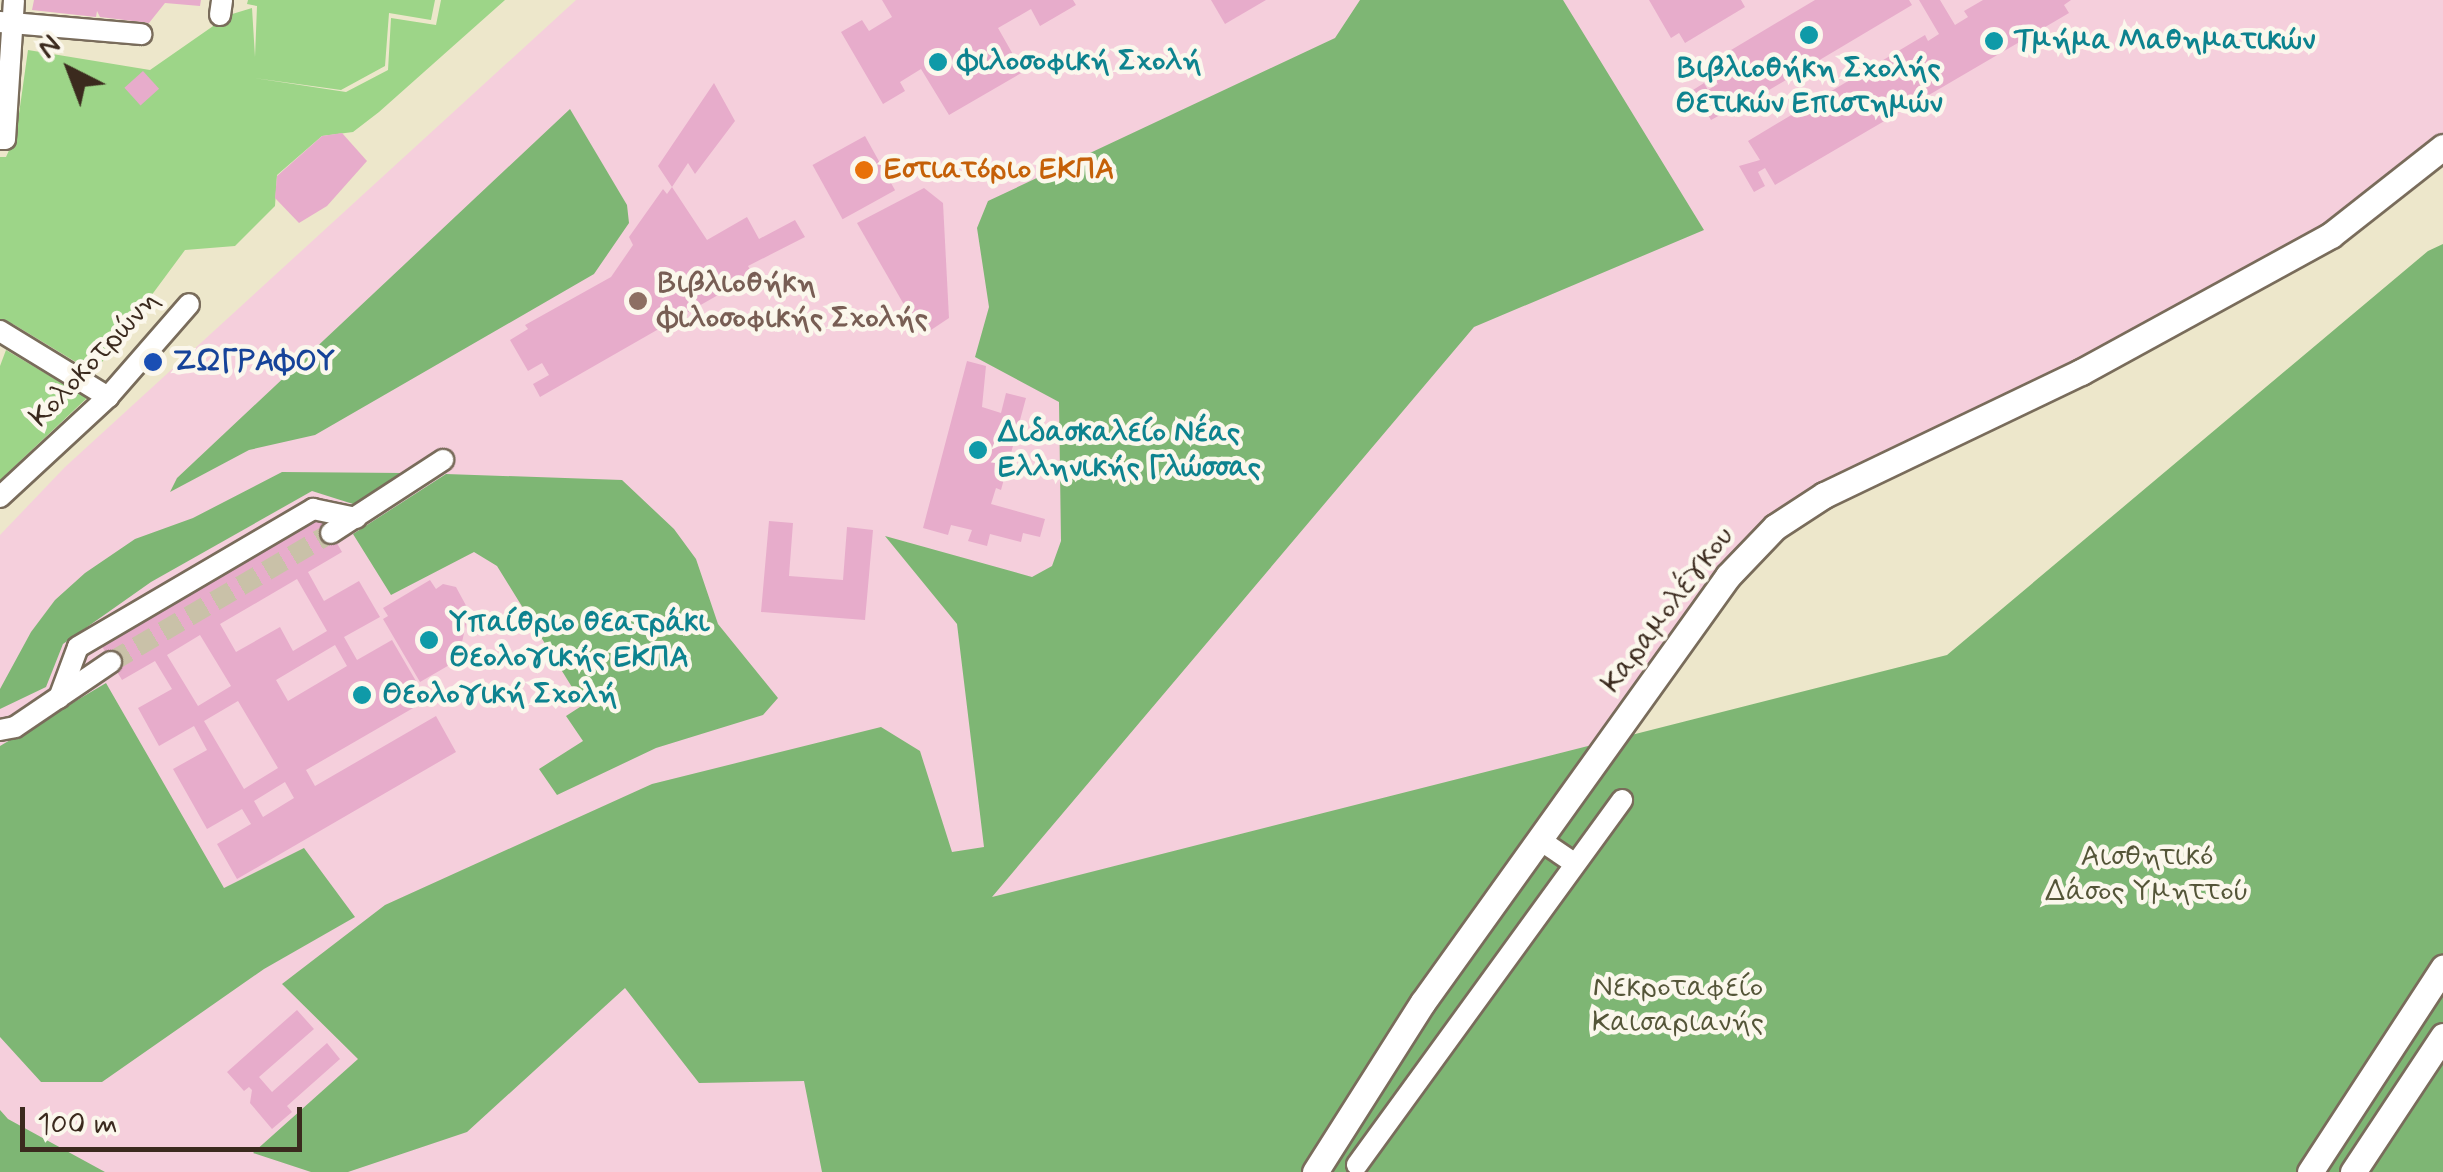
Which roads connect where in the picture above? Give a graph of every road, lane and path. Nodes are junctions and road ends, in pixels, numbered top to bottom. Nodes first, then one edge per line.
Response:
1 (14, 0) edge
2 (5, 23) edge
3 (142, 34) dead end
4 (3, 139) edge
5 (2443, 147) edge
6 (189, 304) dead end
7 (0, 332) edge
8 (108, 397) junction
9 (443, 460) dead end
10 (0, 497) edge
11 (356, 518) junction
12 (331, 533) tunnel mouth
13 (111, 662) tunnel mouth
14 (59, 698) junction
15 (0, 730) edge
16 (1622, 800) dead end
17 (1540, 840) junction
18 (1574, 863) junction
19 (2443, 968) edge
20 (2443, 1036) edge
21 (1333, 1146) junction
22 (1354, 1168) edge
23 (1315, 1172) edge
24 (2310, 1172) edge
25 (2353, 1172) edge

1 - 2 street
2 - 3 street
2 - 4 street
5 - 17 main road, Καραμολέγκου
6 - 8 street, Κολοκοτρώνη
7 - 8 street
8 - 10 street, Κολοκοτρώνη
9 - 11 street
11 - 12 street
11 - 14 street
13 - 14 street
14 - 15 street
16 - 18 street
17 - 18 street
17 - 21 main road, Καραμολέγκου
18 - 22 street
19 - 24 main road
20 - 25 main road
21 - 22 street
21 - 23 main road, Καραμολέγκου

